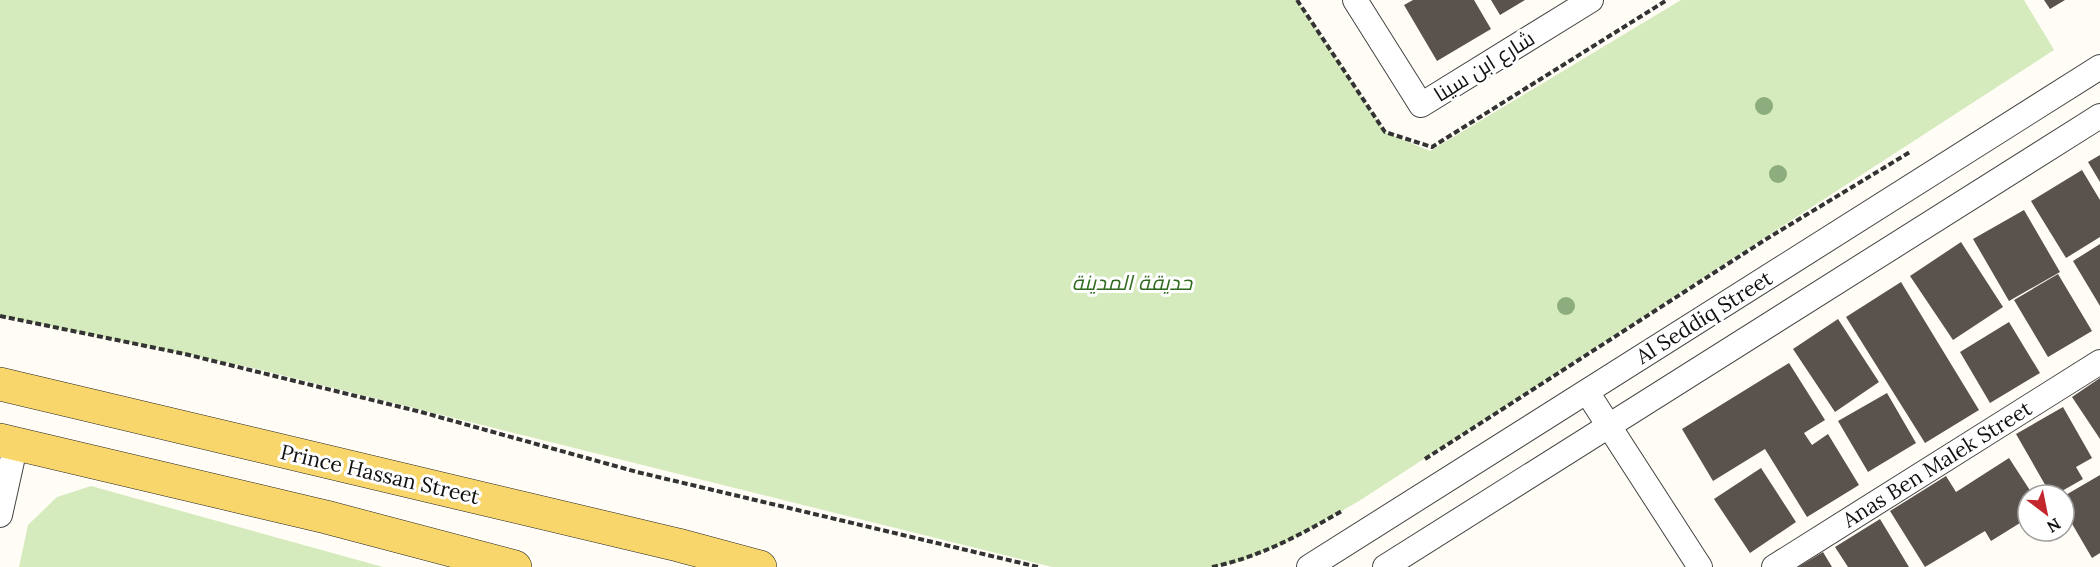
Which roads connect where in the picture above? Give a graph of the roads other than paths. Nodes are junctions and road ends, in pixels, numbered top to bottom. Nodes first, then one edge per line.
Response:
1 (1355, 0) edge
2 (1591, 0) edge
3 (2100, 67) edge
4 (2100, 116) edge
5 (2100, 362) edge
6 (0, 384) edge
7 (1587, 392) junction
8 (1610, 426) junction
9 (8, 441) edge
10 (0, 515) edge
11 (515, 567) edge
12 (760, 567) edge
13 (1309, 567) edge
14 (1385, 567) edge
15 (1700, 567) edge
16 (1774, 567) edge

1 - 2 street, شارع ابن سينا
3 - 7 street, Al Seddiq Street
4 - 8 street, Al Seddiq Street
5 - 16 street, Anas Ben Malek Street
6 - 12 main road, Prince Hassan Street
7 - 8 street
7 - 13 street, Al Seddiq Street
8 - 14 street, Al Seddiq Street
8 - 15 street
9 - 10 street
9 - 11 main road

